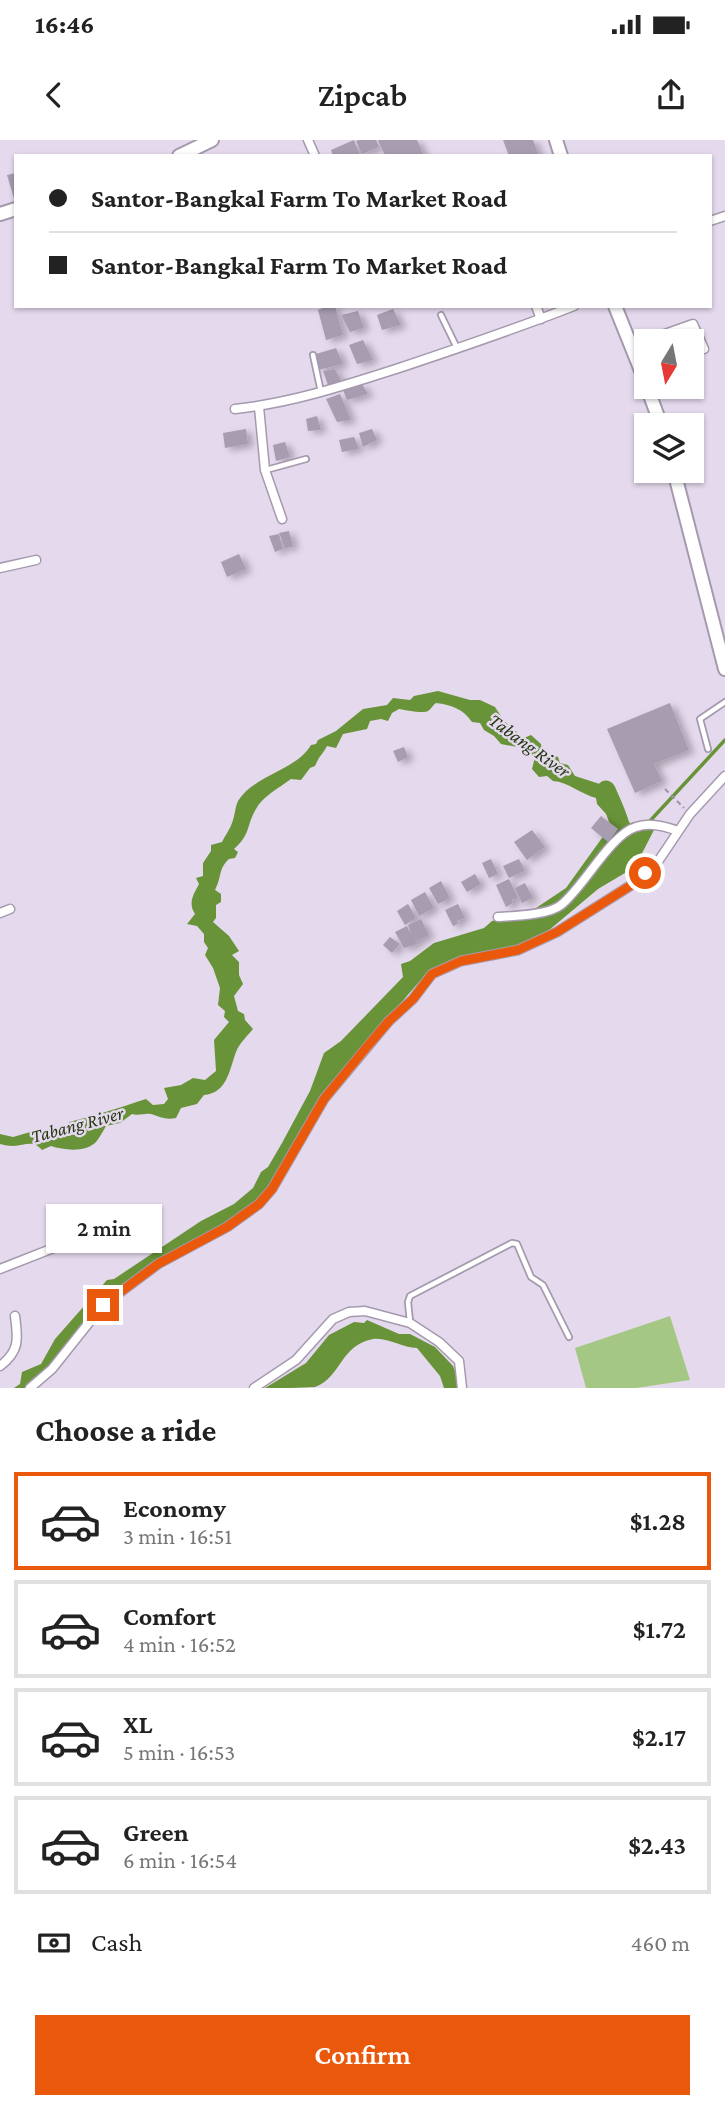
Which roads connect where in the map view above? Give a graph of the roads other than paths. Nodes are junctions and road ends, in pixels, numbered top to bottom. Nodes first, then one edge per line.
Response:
1 (212, 140) edge
2 (183, 154) edge
3 (537, 308) edge
4 (569, 308) edge
5 (616, 308) edge
6 (441, 315) dead end
7 (541, 319) junction
8 (679, 329) edge
9 (695, 329) edge
10 (634, 345) edge
11 (631, 346) junction
12 (457, 348) junction
13 (634, 354) edge
14 (313, 355) dead end
15 (321, 393) junction
16 (259, 407) junction
17 (235, 409) dead end
18 (306, 459) dead end
19 (265, 470) junction
20 (677, 483) edge
21 (282, 519) dead end
22 (36, 560) dead end
23 (0, 568) edge
24 (725, 669) edge
25 (725, 702) edge
26 (708, 749) dead end
27 (725, 776) edge
28 (675, 830) junction
29 (10, 909) dead end
30 (0, 913) edge
31 (498, 917) dead end
32 (84, 1236) dead end
33 (0, 1269) edge
34 (15, 1317) dead end
35 (410, 1323) junction
36 (569, 1337) dead end
37 (0, 1366) edge
38 (30, 1388) edge
39 (254, 1388) edge
40 (462, 1388) edge

1 - 2 street
3 - 7 street
4 - 7 street
5 - 11 street
6 - 12 lane
7 - 12 street
8 - 9 street
10 - 11 street
11 - 13 street
12 - 15 street
14 - 15 lane
15 - 16 street
16 - 17 street
16 - 19 street
18 - 19 lane
19 - 21 street
20 - 24 street
22 - 23 street
25 - 26 lane
27 - 28 street
28 - 31 street
28 - 38 street
29 - 30 street
32 - 33 street
34 - 37 street
35 - 36 lane
35 - 39 street
35 - 40 street

